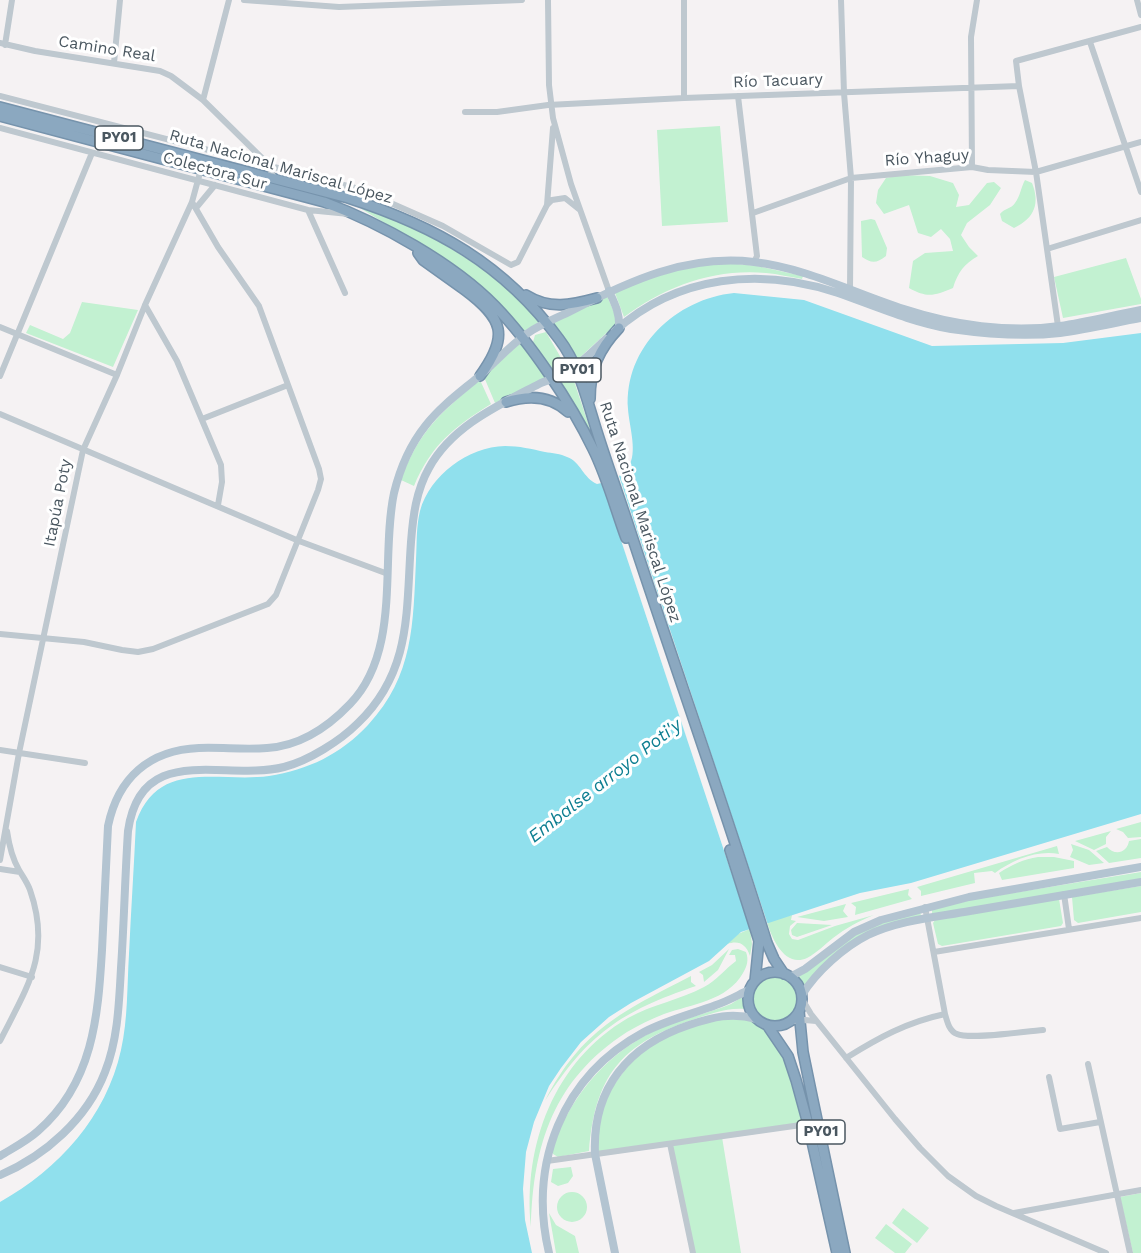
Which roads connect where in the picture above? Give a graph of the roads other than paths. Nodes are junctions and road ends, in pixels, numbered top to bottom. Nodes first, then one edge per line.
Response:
1 (12, 0) edge
2 (120, 0) edge
3 (229, 0) edge
4 (244, 0) edge
5 (522, 0) edge
6 (548, 0) edge
7 (684, 0) edge
8 (841, 0) edge
9 (977, 0) edge
10 (1137, 0) edge
11 (468, 2) edge
12 (340, 4) edge
13 (1141, 15) edge
14 (1141, 27) edge
15 (1090, 42) junction
16 (2, 44) edge
17 (114, 63) junction
18 (971, 86) junction
19 (1019, 86) junction
20 (844, 93) junction
21 (0, 96) edge
22 (738, 96) junction
23 (684, 98) junction
24 (203, 100) junction
25 (550, 105) junction
26 (4, 112) edge
27 (465, 112) dead end
28 (553, 118) junction
29 (1, 130) edge
30 (1141, 142) edge
31 (1126, 146) junction
32 (92, 153) junction
33 (267, 163) junction
34 (972, 167) junction
35 (201, 169) junction
36 (1036, 172) junction
37 (274, 178) junction
38 (850, 178) junction
39 (199, 181) junction
40 (255, 183) junction
41 (215, 185) junction
42 (1141, 192) edge
43 (252, 195) junction
44 (194, 205) junction
45 (547, 206) junction
46 (308, 210) junction
47 (580, 210) junction
48 (753, 213) junction
49 (356, 214) junction
50 (1141, 220) edge
51 (413, 246) junction
52 (1047, 249) junction
53 (754, 262) junction
54 (513, 287) junction
55 (850, 290) junction
56 (609, 291) junction
57 (345, 292) dead end
58 (597, 298) junction
59 (144, 305) junction
60 (1141, 310) edge
61 (1141, 318) edge
62 (547, 324) junction
63 (1058, 326) junction
64 (0, 327) edge
65 (619, 328) junction
66 (18, 334) junction
67 (522, 338) junction
68 (575, 366) junction
69 (117, 375) junction
70 (0, 376) edge
71 (480, 376) junction
72 (551, 379) junction
73 (288, 385) junction
74 (506, 402) junction
75 (590, 409) junction
76 (0, 414) edge
77 (202, 419) junction
78 (581, 426) junction
79 (83, 450) junction
80 (606, 472) junction
81 (218, 505) junction
82 (299, 541) junction
83 (388, 574) junction
84 (0, 634) edge
85 (45, 638) junction
86 (0, 750) edge
87 (19, 753) junction
88 (86, 763) dead end
89 (6, 825) junction
90 (0, 860) edge
91 (1141, 867) edge
92 (0, 869) edge
93 (20, 872) junction
94 (1141, 882) edge
95 (1064, 894) junction
96 (925, 907) junction
97 (927, 918) junction
98 (1141, 918) edge
99 (1069, 929) junction
100 (759, 930) junction
101 (934, 952) junction
102 (0, 968) edge
103 (787, 975) junction
104 (32, 977) junction
105 (755, 981) junction
106 (749, 990) junction
107 (802, 998) junction
108 (945, 1014) junction
109 (797, 1017) junction
110 (756, 1019) junction
111 (817, 1022) junction
112 (767, 1025) junction
113 (1043, 1030) dead end
114 (0, 1041) edge
115 (846, 1058) junction
116 (1088, 1065) dead end
117 (1049, 1077) dead end
118 (1100, 1122) junction
119 (808, 1124) junction
120 (670, 1144) junction
121 (595, 1154) junction
122 (0, 1156) edge
123 (547, 1161) junction
124 (0, 1175) edge
125 (1141, 1190) edge
126 (1116, 1195) junction
127 (1013, 1213) junction
128 (549, 1253) edge
129 (615, 1253) edge
130 (693, 1253) edge
131 (837, 1253) edge
132 (845, 1253) edge
133 (1106, 1253) edge
134 (1130, 1253) edge

1 - 16 street
2 - 17 street
3 - 24 street
4 - 12 street
5 - 11 street
6 - 25 street
7 - 23 street
8 - 20 street
9 - 18 street
10 - 13 street
11 - 12 street
14 - 15 street
15 - 19 street
15 - 31 street
16 - 17 street, Camino Real
17 - 24 street, Camino Real
18 - 19 street, Río Tacuary
18 - 20 street, Río Tacuary
18 - 34 street
19 - 36 street
20 - 22 street, Río Tacuary
20 - 38 street
21 - 33 street
22 - 23 street, Río Tacuary
22 - 48 street
23 - 25 street, Río Tacuary
24 - 33 street, Camino Real
25 - 27 street, Río Tacuary
25 - 28 street
26 - 29 street
26 - 35 highway, Ruta Nacional Mariscal López / PY01
26 - 37 highway, Ruta Nacional Mariscal López / PY01
28 - 45 street
28 - 47 street
29 - 32 street, Colectora Sur
30 - 31 street, Río Yhaguy
31 - 36 street, Río Yhaguy
31 - 42 street
32 - 39 street, Colectora Sur
32 - 66 street
33 - 37 street, Camino Real
33 - 45 street
34 - 36 street, Río Yhaguy
34 - 38 street, Río Yhaguy
35 - 39 street, Itapúa Poty
35 - 40 highway, Ruta Nacional Mariscal López / PY01
36 - 52 street
37 - 54 highway, Ruta Nacional Mariscal López / PY01
38 - 48 street, Río Yhaguy
38 - 55 street
39 - 41 street, Colectora Sur
39 - 44 street, Itapúa Poty
40 - 43 street
40 - 49 highway, Ruta Nacional Mariscal López / PY01
41 - 43 street, Colectora Sur
41 - 44 street
43 - 46 street, Colectora Sur
44 - 59 street, Itapúa Poty
44 - 73 street
45 - 47 street
46 - 49 street, Colectora Sur
46 - 57 street
47 - 56 street
48 - 53 street
49 - 51 highway, Ruta Nacional Mariscal López / PY01
50 - 52 street
51 - 67 highway, Ruta Nacional Mariscal López / PY01
51 - 71 highway
52 - 63 street
53 - 55 main road
53 - 56 main road
54 - 58 highway
54 - 62 highway, Ruta Nacional Mariscal López / PY01
55 - 63 main road
56 - 58 main road
56 - 65 main road
58 - 62 main road
59 - 69 street, Itapúa Poty
59 - 77 street
60 - 63 main road
61 - 65 main road
62 - 67 main road
62 - 68 highway, Ruta Nacional Mariscal López / PY01
64 - 66 street
65 - 68 main road
65 - 75 highway
66 - 69 street
66 - 70 street
67 - 71 main road
67 - 72 highway, Ruta Nacional Mariscal López / PY01
68 - 72 main road
68 - 75 highway, Ruta Nacional Mariscal López / PY01
69 - 79 street, Itapúa Poty
71 - 83 main road
72 - 74 main road
72 - 78 highway, Ruta Nacional Mariscal López / PY01
73 - 77 street
73 - 82 street
74 - 78 highway
74 - 124 main road
75 - 80 highway, Ruta Nacional Mariscal López / PY01
76 - 79 street
77 - 81 street
78 - 80 highway, Ruta Nacional Mariscal López / PY01
79 - 81 street
79 - 85 street, Itapúa Poty
80 - 100 highway, Ruta Nacional Mariscal López / PY01
81 - 82 street
82 - 83 street
82 - 85 street
83 - 122 main road
84 - 85 street
85 - 87 street, Itapúa Poty
86 - 87 street
87 - 88 street
87 - 89 street, Itapúa Poty
89 - 90 street, Itapúa Poty
89 - 93 street
91 - 96 main road
92 - 93 street
93 - 104 street
94 - 95 main road
95 - 97 main road
95 - 99 street
96 - 97 street
96 - 103 main road
97 - 101 street
97 - 107 main road
98 - 99 street
99 - 101 street
100 - 103 highway, Ruta Nacional Mariscal López / PY01
100 - 105 highway, Ruta Nacional Mariscal López / PY01
101 - 108 street
102 - 104 street
103 - 105 highway
103 - 107 highway, Ruta Nacional Mariscal López / PY01
104 - 114 street
105 - 106 highway, Ruta Nacional Mariscal López / PY01
106 - 110 highway
106 - 123 main road
107 - 109 highway, PY01
107 - 111 street
108 - 113 street
108 - 115 street
109 - 111 street
109 - 112 highway
109 - 132 highway, PY01
110 - 112 highway, PY01
110 - 121 main road
111 - 115 street
112 - 119 highway, PY01
115 - 127 street
116 - 118 street
117 - 118 street
118 - 126 street
119 - 120 street
119 - 131 highway, PY01
120 - 121 street
120 - 130 street
121 - 123 street
121 - 129 main road
123 - 128 main road
125 - 126 street
126 - 127 street
126 - 134 street
127 - 133 street

